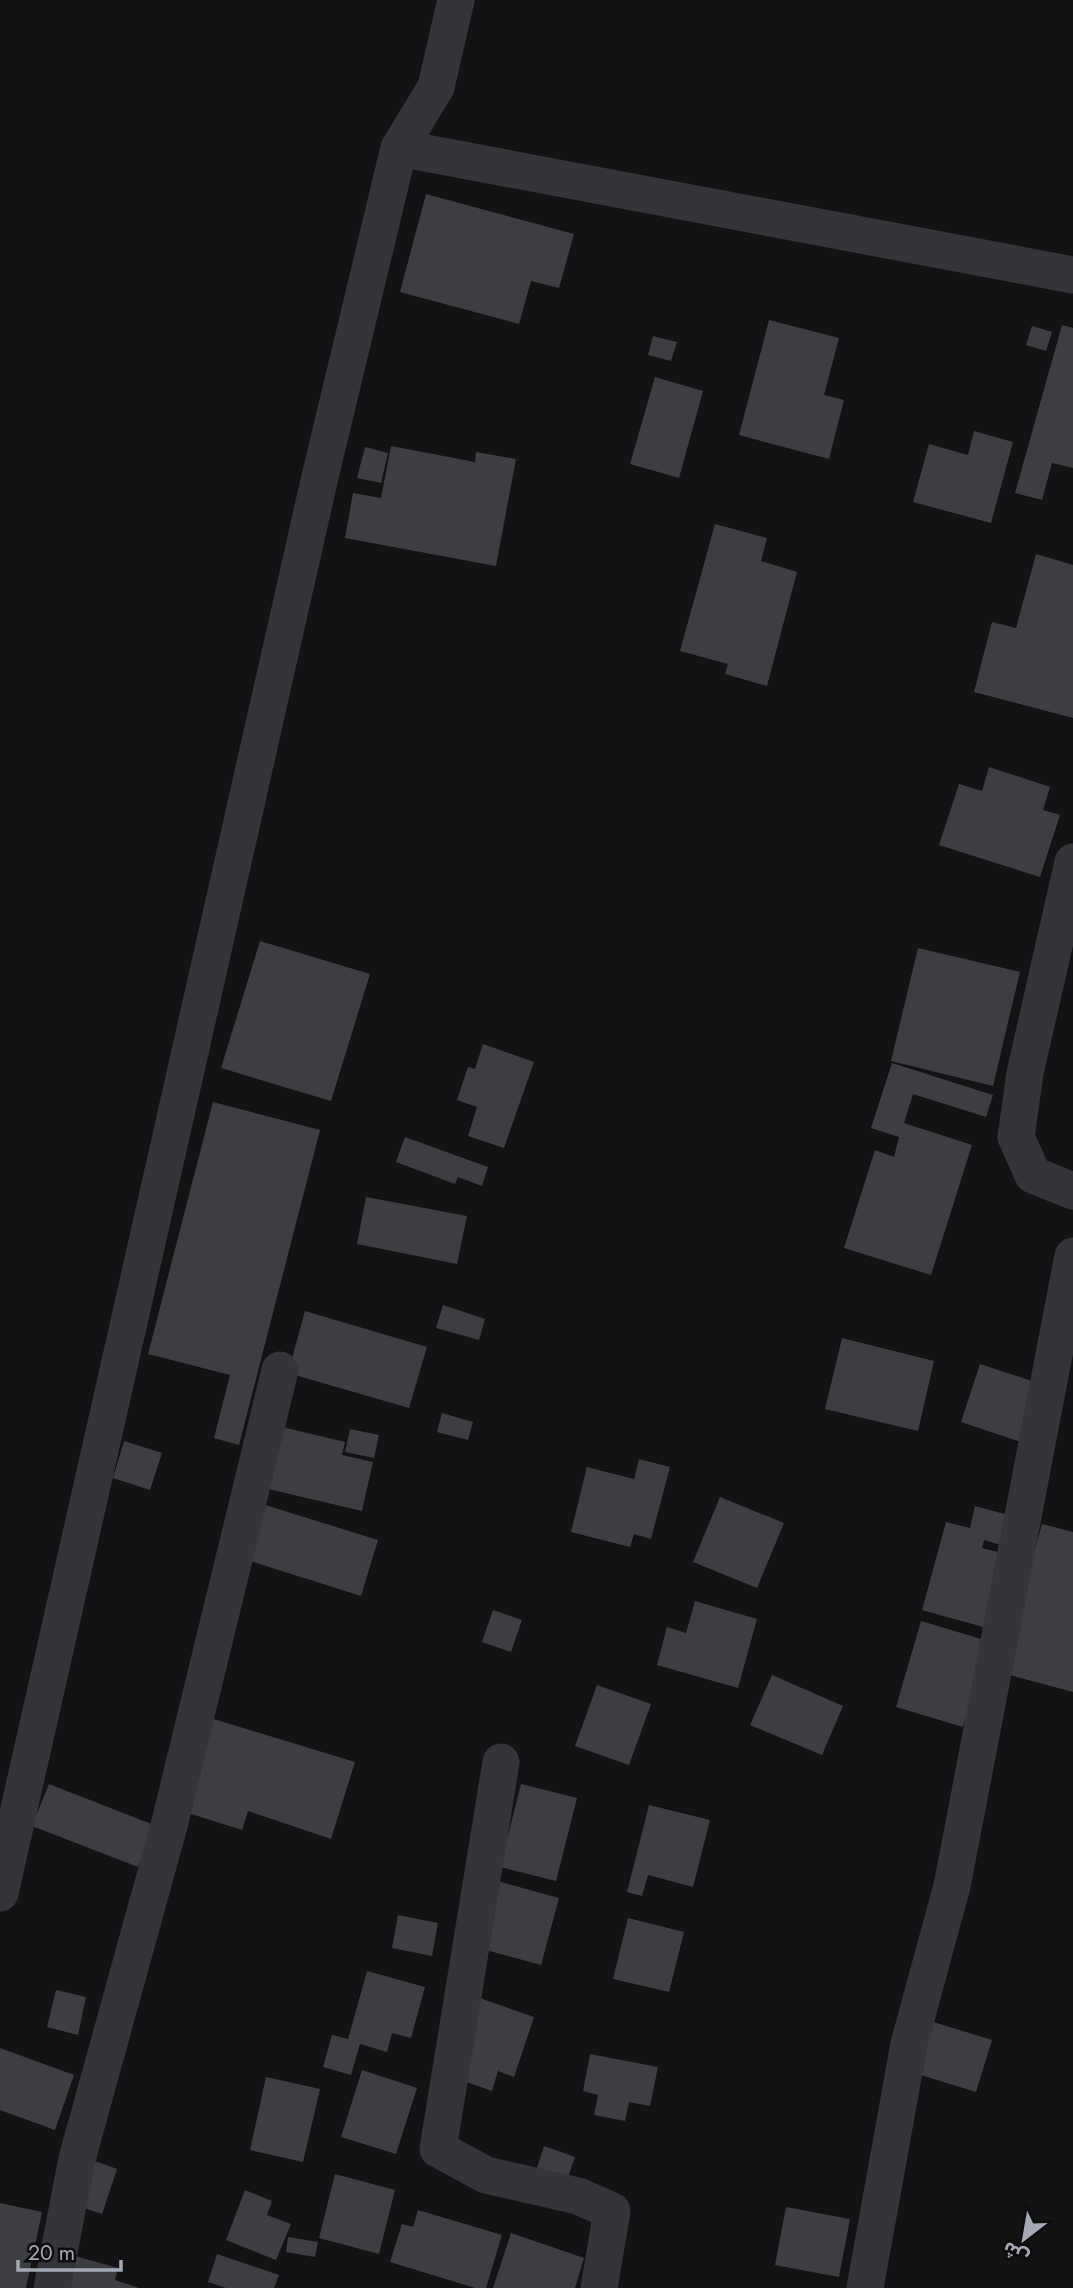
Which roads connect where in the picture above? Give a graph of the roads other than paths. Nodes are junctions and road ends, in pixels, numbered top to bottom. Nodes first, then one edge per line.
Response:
1 (456, 0) edge
2 (399, 148) junction
3 (1073, 275) edge
4 (1073, 862) edge
5 (1073, 1191) edge
6 (1073, 1256) edge
7 (280, 1370) dead end
8 (501, 1762) dead end
9 (0, 1893) edge
10 (52, 2288) edge
11 (598, 2288) edge
12 (865, 2288) edge

1 - 2 street
2 - 3 street
2 - 9 street
4 - 5 street
6 - 12 street
7 - 10 street
8 - 11 street

